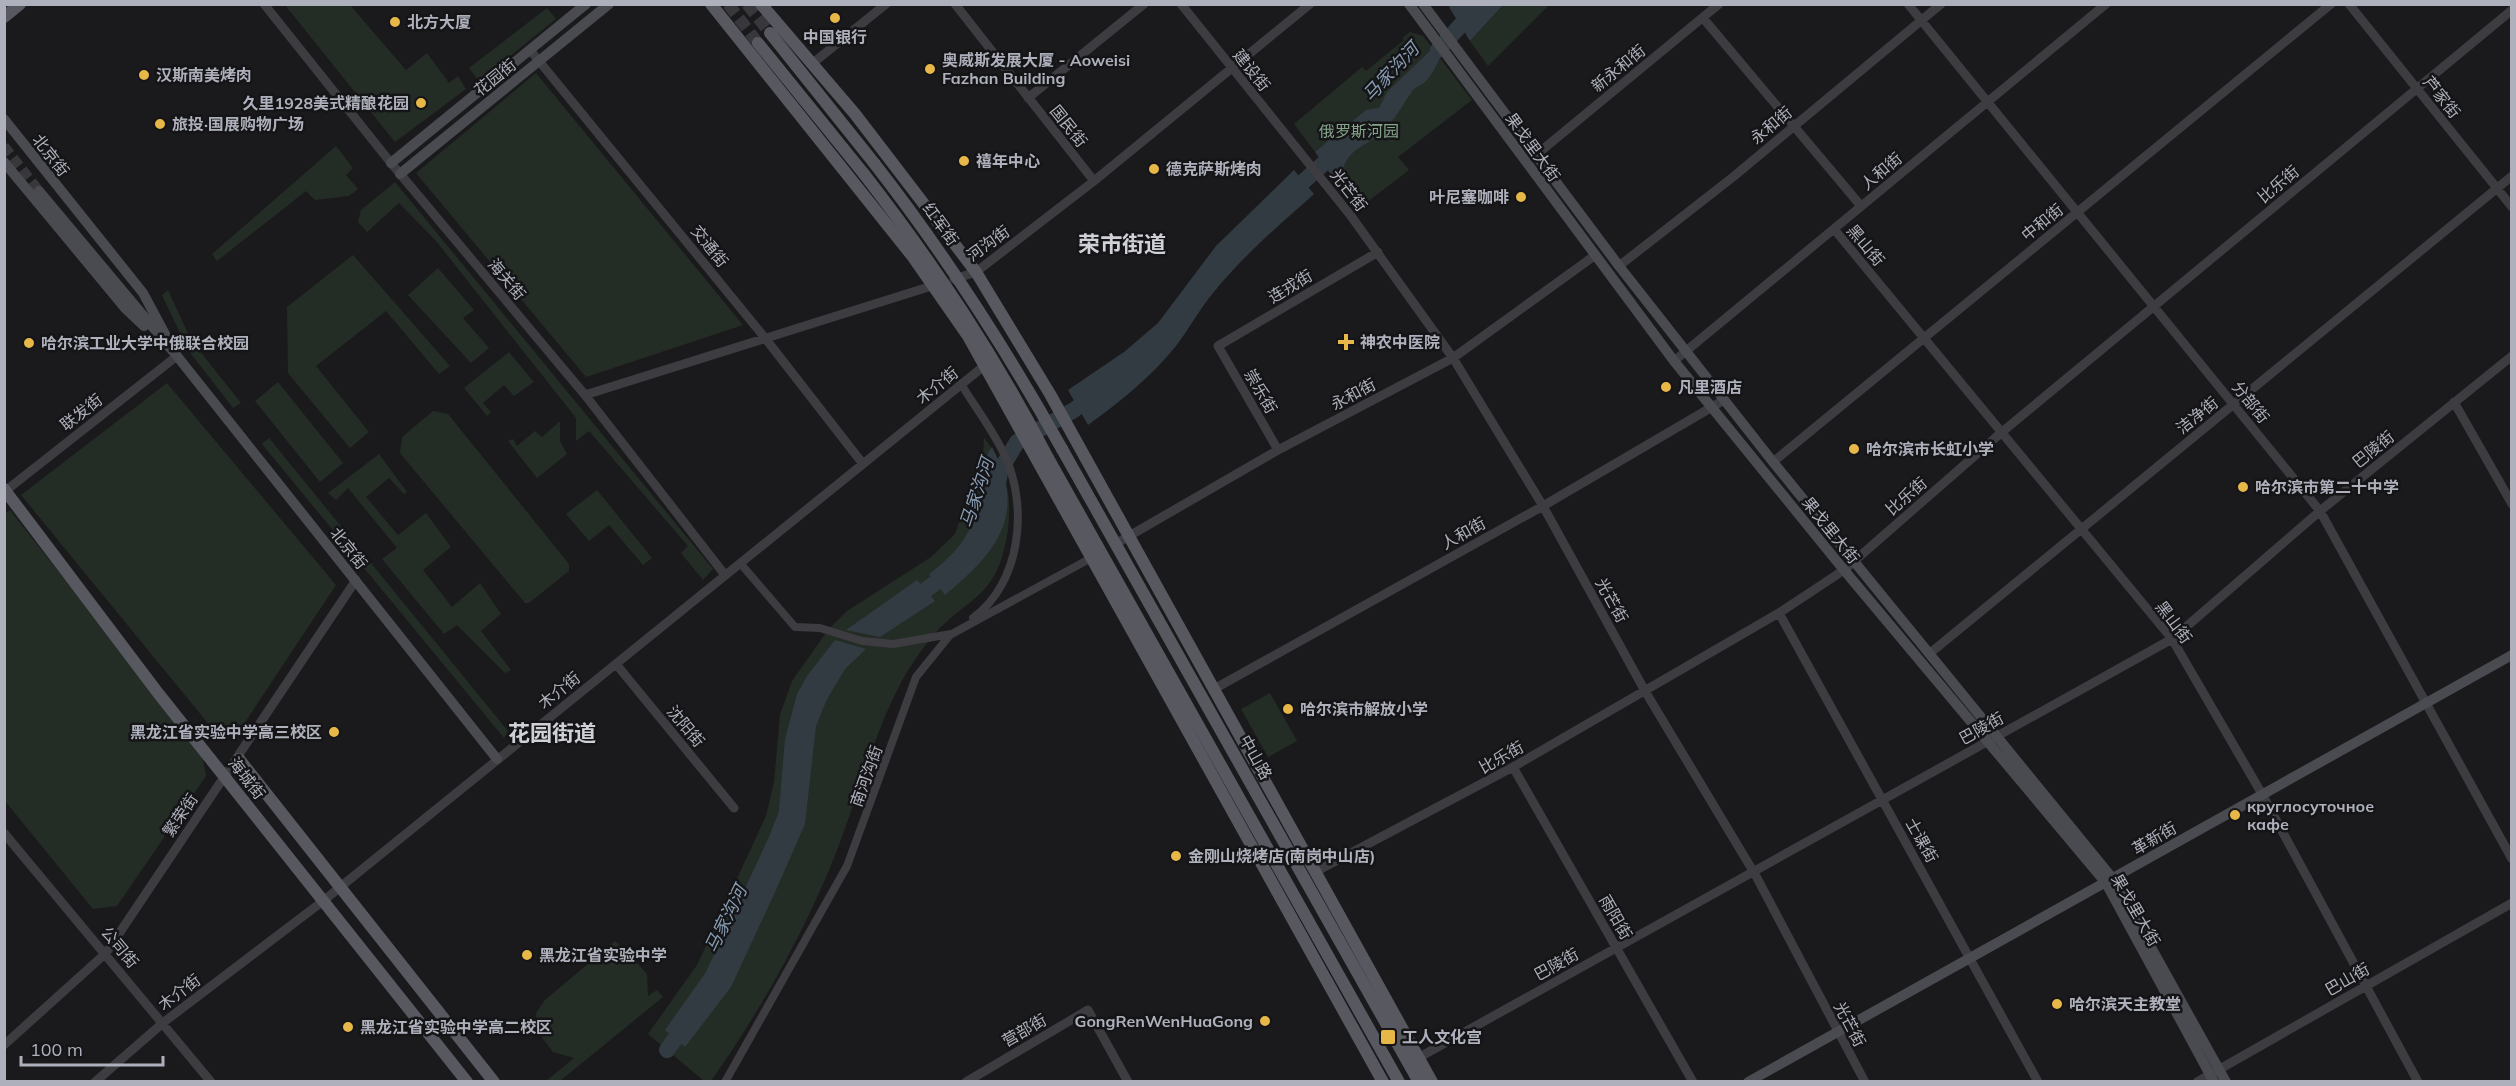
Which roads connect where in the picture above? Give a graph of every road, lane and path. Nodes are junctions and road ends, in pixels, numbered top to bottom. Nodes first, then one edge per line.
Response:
1 (20, 4) edge
2 (264, 4) edge
3 (586, 4) edge
4 (609, 4) edge
5 (711, 4) edge
6 (761, 4) edge
7 (886, 4) edge
8 (955, 4) edge
9 (1144, 4) edge
10 (1180, 4) edge
11 (1310, 4) edge
12 (1409, 4) edge
13 (1423, 4) edge
14 (1719, 4) edge
15 (1908, 4) edge
16 (1941, 4) edge
17 (2106, 4) edge
18 (2331, 4) edge
19 (2349, 4) edge
20 (2511, 10) edge
21 (4, 17) edge
22 (1703, 18) junction
23 (1428, 21) junction
24 (1921, 21) junction
25 (770, 33) tunnel mouth
26 (758, 43) tunnel mouth
27 (530, 50) junction
28 (539, 61) junction
29 (813, 63) junction
30 (1232, 68) junction
31 (2416, 88) junction
32 (1028, 98) junction
33 (1987, 102) junction
34 (855, 114) junction
35 (4, 119) edge
36 (1792, 126) junction
37 (857, 142) junction
38 (1301, 154) joint
39 (1536, 155) junction
40 (4, 162) edge
41 (391, 162) junction
42 (400, 174) junction
43 (2511, 176) edge
44 (1094, 181) junction
45 (2496, 188) junction
46 (39, 191) tunnel mouth
47 (1861, 206) junction
48 (2511, 207) edge
49 (2078, 212) junction
50 (1834, 229) junction
51 (1378, 252) junction
52 (1594, 256) junction
53 (1619, 266) junction
54 (976, 272) junction
55 (933, 285) junction
56 (2154, 308) junction
57 (765, 338) junction
58 (1924, 338) junction
59 (1218, 346) joint
60 (1020, 348) junction
61 (1685, 351) junction
62 (177, 356) junction
63 (2511, 356) edge
64 (1453, 358) junction
65 (1674, 361) junction
66 (984, 366) junction
67 (961, 384) junction
68 (585, 395) junction
69 (1724, 400) junction
70 (2454, 402) junction
71 (1036, 403) junction
72 (2233, 404) junction
73 (1713, 409) junction
74 (1017, 414) junction
75 (2001, 432) junction
76 (1062, 449) joint
77 (1278, 450) junction
78 (1042, 460) joint
79 (1773, 462) junction
80 (863, 464) junction
81 (5, 490) edge
82 (2511, 504) edge
83 (1543, 506) junction
84 (2320, 511) junction
85 (2081, 529) junction
86 (1130, 536) junction
87 (1117, 543) junction
88 (1096, 555) junction
89 (1854, 562) junction
90 (740, 563) junction
91 (1844, 570) junction
92 (725, 576) junction
93 (356, 580) junction
94 (1779, 613) junction
95 (950, 635) junction
96 (2172, 639) junction
97 (1929, 654) junction
98 (2511, 655) edge
99 (616, 664) junction
100 (1214, 688) junction
101 (1645, 691) junction
102 (2425, 702) junction
103 (1992, 739) junction
104 (239, 759) junction
105 (497, 759) junction
106 (1514, 767) junction
107 (225, 777) junction
108 (2262, 794) junction
109 (1882, 800) junction
110 (734, 808) dead end
111 (4, 833) edge
112 (2511, 859) edge
113 (1315, 872) junction
114 (1753, 872) junction
115 (2109, 881) junction
116 (340, 887) junction
117 (323, 901) junction
118 (2511, 903) edge
119 (1616, 948) junction
120 (106, 953) junction
121 (1970, 958) junction
122 (2366, 986) junction
123 (164, 1022) junction
124 (1838, 1032) junction
125 (4, 1045) edge
126 (1419, 1058) junction
127 (2214, 1075) edge
128 (95, 1082) edge
129 (211, 1082) edge
130 (467, 1082) edge
131 (494, 1082) edge
132 (725, 1082) edge
133 (966, 1082) edge
134 (1128, 1082) edge
135 (1383, 1082) edge
136 (1399, 1082) edge
137 (1419, 1082) edge
138 (1432, 1082) edge
139 (1692, 1082) edge
140 (1748, 1082) edge
141 (1865, 1082) edge
142 (2038, 1082) edge
143 (2197, 1082) edge
144 (2226, 1082) edge
145 (2418, 1082) edge

1 - 21 main road
2 - 41 street, 海关街
3 - 27 main road, 花园街
4 - 28 main road, 花园街
5 - 55 main road
6 - 29 main road, 红军街
7 - 29 street
8 - 32 street, 国民街
9 - 32 street
10 - 30 street, 建设街
11 - 30 street, 河沟街
12 - 23 main road, 果戈里大街
13 - 23 main road, 果戈里大街
14 - 22 street, 新永和街
15 - 24 street, 分部街
16 - 24 street, 永和街
17 - 33 street, 人和街
18 - 49 street, 中和街
19 - 31 street, 芦家街
20 - 31 street, 比乐街
22 - 36 street
22 - 39 street, 新永和街
23 - 39 main road, 果戈里大街
23 - 52 main road, 果戈里大街
24 - 33 street, 分部街
24 - 36 street, 永和街
25 - 37 main road, 红军街
26 - 74 main road, 红军街, bridge
27 - 28 street, 交通街
27 - 41 main road, 花园街
28 - 42 main road, 花园街
28 - 57 street, 交通街
29 - 34 main road, 红军街
30 - 38 street, 建设街
30 - 44 street, 河沟街
31 - 45 street, 芦家街
31 - 56 street, 比乐街
32 - 44 street, 国民街
33 - 47 street, 人和街
33 - 49 street, 分部街
34 - 37 main road
34 - 54 main road, 红军街
35 - 62 main road, 北京街
36 - 47 street
36 - 53 street, 永和街
37 - 71 main road, 红军街, bridge
38 - 51 street, 光芒街
39 - 53 main road, 果戈里大街
40 - 62 main road, 北京街
41 - 42 street, 海关街
42 - 68 street, 海关街
43 - 45 street, 洁净街
44 - 54 street, 河沟街
45 - 48 street, 芦家街
45 - 72 street, 洁净街
46 - 62 main road, 北京街
47 - 50 street, 人和街
49 - 56 street, 分部街
49 - 58 street, 中和街
50 - 58 street, 黑山街
50 - 61 street, 人和街
51 - 59 street, 连戎街
51 - 64 street, 光芒街
52 - 64 street, 永和街
52 - 65 main road, 果戈里大街
53 - 61 main road, 果戈里大街
54 - 55 street, 河沟街
54 - 60 main road, 红军街
55 - 57 street, 河沟街
55 - 66 main road
56 - 72 street, 分部街
56 - 75 street, 比乐街
57 - 68 street, 河沟街
57 - 80 street, 交通街
58 - 75 street, 黑山街
58 - 79 street, 中和街
59 - 77 street, 崇乐街
60 - 71 main road
60 - 86 main road, 红军街
61 - 65 street, 人和街
61 - 69 main road, 果戈里大街
62 - 81 street, 联发街
62 - 93 main road, 北京街
63 - 70 street, 巴陵街
64 - 77 street, 永和街
64 - 83 street, 光芒街
65 - 73 main road, 果戈里大街
66 - 67 street, 木介街
66 - 74 main road
67 - 80 street, 木介街
67 - 95 street
68 - 92 street, 海关街
69 - 73 street, 人和街
69 - 79 main road, 果戈里大街
70 - 82 street
70 - 84 street, 巴陵街
71 - 76 main road, 红军街, bridge
72 - 84 street, 分部街
72 - 85 street, 洁净街
73 - 83 street, 人和街
73 - 91 main road, 果戈里大街
74 - 78 main road, 红军街, bridge
75 - 85 street, 黑山街
75 - 89 street, 比乐街
76 - 87 main road, 中山路
77 - 86 street, 永和街
78 - 88 main road, 中山路
79 - 89 main road, 果戈里大街
80 - 90 street, 木介街
81 - 107 main road, 海城街
83 - 100 street, 人和街
83 - 101 street, 光芒街
84 - 96 street, 巴陵街
84 - 102 street, 分部街
85 - 96 street, 黑山街
85 - 97 street, 洁净街
86 - 87 street, 永和街
86 - 100 main road, 红军街
87 - 137 main road, 中山路
88 - 95 street, 南河沟街
88 - 135 main road
88 - 136 main road, 中山路
89 - 91 street, 比乐街
89 - 97 main road, 果戈里大街
90 - 92 street, 木介街
90 - 95 street
91 - 94 street, 比乐街
91 - 103 main road, 果戈里大街
92 - 99 street, 木介街
93 - 104 street, 繁荣街
93 - 105 main road, 北京街
94 - 101 street, 比乐街
94 - 109 street, 士课街
95 - 132 street, 南河沟街
96 - 103 street, 巴陵街
96 - 108 street, 黑山街
97 - 103 main road, 果戈里大街
98 - 102 main road, 革新街
99 - 105 street, 木介街
99 - 110 street, 沈阳街
100 - 113 main road, 红军街
101 - 106 street, 比乐街
101 - 114 street, 光芒街
102 - 108 main road, 革新街
102 - 112 street, 分部街
103 - 109 street, 巴陵街
103 - 115 main road, 果戈里大街
104 - 107 street, 繁荣街
104 - 116 main road, 海城街
105 - 116 street, 木介街
106 - 113 street, 比乐街
106 - 119 street, 雨阳街
107 - 117 main road, 海城街
107 - 120 street, 繁荣街
108 - 115 main road, 革新街
108 - 122 street, 黑山街
109 - 114 street, 巴陵街
109 - 121 street, 士课街
111 - 120 street, 公司街
113 - 126 main road, 红军街
114 - 119 street, 巴陵街
114 - 124 street, 光芒街
115 - 121 main road, 革新街
115 - 127 main road, 果戈里大街
116 - 117 street, 木介街
116 - 131 main road, 海城街
117 - 123 street, 木介街
117 - 130 main road, 海城街
118 - 122 street, 巴山街
119 - 126 street, 巴陵街
119 - 139 street, 雨阳街
120 - 123 street, 公司街
120 - 125 street, 繁荣街
121 - 124 main road, 革新街
121 - 142 street, 士课街
122 - 127 street, 巴山街
122 - 145 street, 黑山街
123 - 128 street, 木介街
123 - 129 street, 公司街
124 - 140 main road, 革新街
124 - 141 street, 光芒街
126 - 138 main road, 红军街
127 - 143 street, 巴山街
127 - 144 main road, 果戈里大街
133 - 134 street, 营部街

